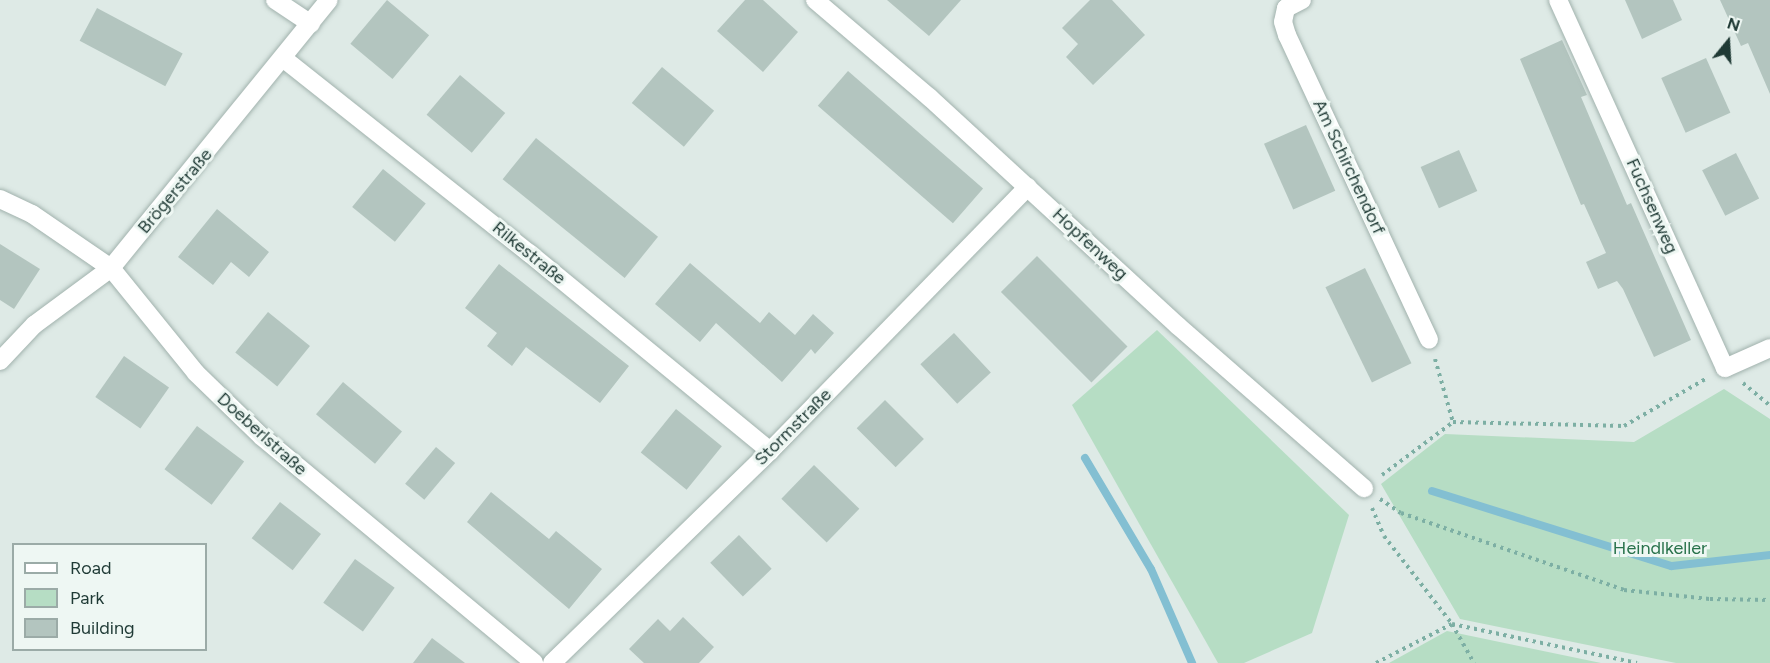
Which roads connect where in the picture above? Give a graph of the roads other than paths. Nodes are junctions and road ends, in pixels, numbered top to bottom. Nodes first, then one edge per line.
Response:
1 (275, 0) edge
2 (329, 0) edge
3 (815, 0) edge
4 (1302, 0) edge
5 (1558, 0) edge
6 (311, 24) junction
7 (284, 59) junction
8 (1028, 187) junction
9 (0, 199) edge
10 (111, 268) junction
11 (1429, 340) road end
12 (1770, 348) edge
13 (0, 361) edge
14 (770, 451) junction
15 (1364, 488) road end
16 (534, 663) edge
17 (552, 663) edge

1 - 6 street
2 - 6 street, Brögerstraße
3 - 8 street, Hopfenweg
4 - 11 street, Am Schirchendorf
5 - 12 street, Fuchsenweg
6 - 7 street, Brögerstraße
7 - 10 street, Brögerstraße
7 - 14 street, Rilkestraße
8 - 14 street, Stormstraße
8 - 15 street, Hopfenweg
9 - 10 street, Doeberlstraße
10 - 13 street, Brögerstraße
10 - 16 street, Doeberlstraße
14 - 17 street, Stormstraße

